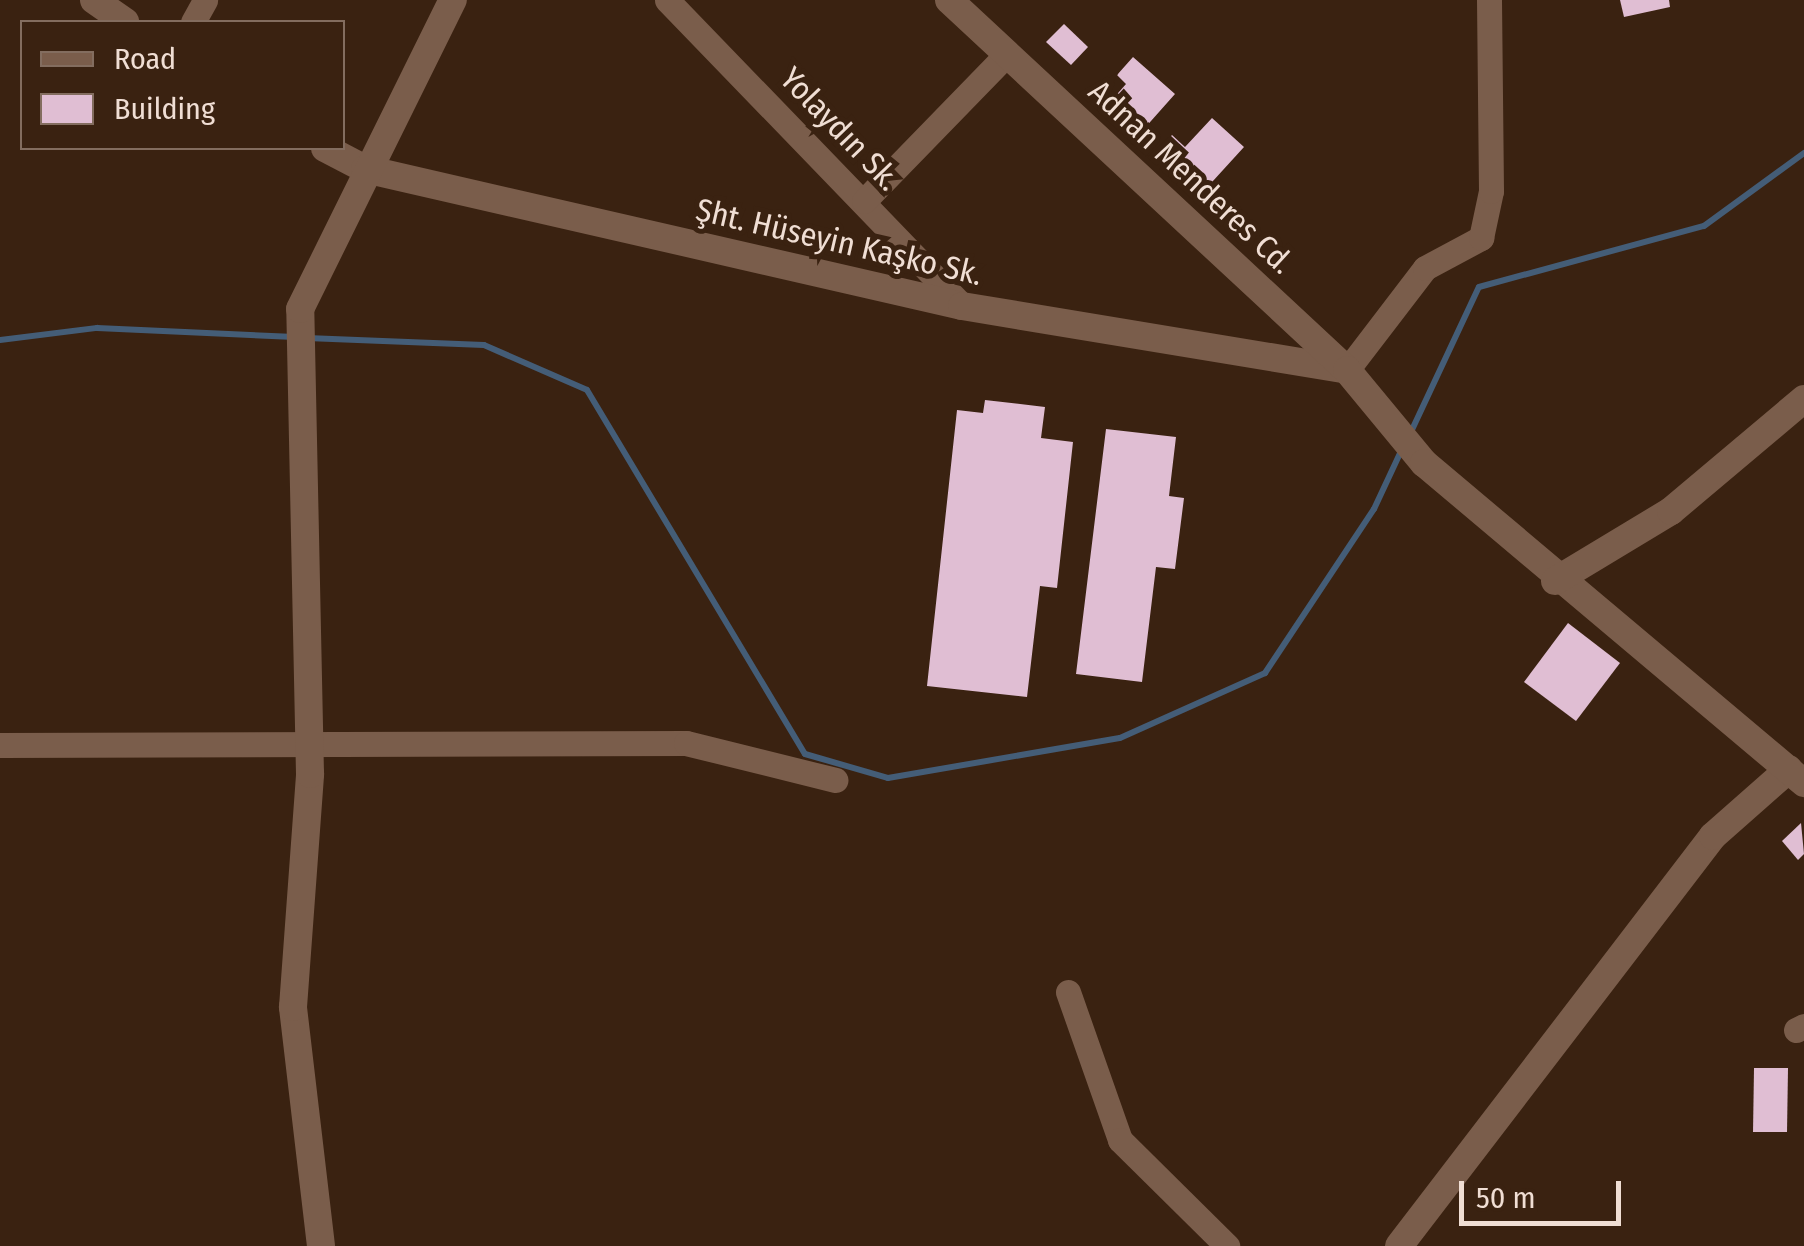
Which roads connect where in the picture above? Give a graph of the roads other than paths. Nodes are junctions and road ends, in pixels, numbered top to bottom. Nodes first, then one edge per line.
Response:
1 (94, 0) edge
2 (453, 0) edge
3 (667, 0) edge
4 (950, 0) edge
5 (1489, 0) edge
6 (122, 20) edge
7 (1008, 54) junction
8 (329, 150) edge
9 (366, 169) junction
10 (864, 201) junction
11 (962, 306) junction
12 (1347, 370) junction
13 (1804, 398) edge
14 (1555, 581) junction
15 (0, 745) edge
16 (309, 750) junction
17 (1796, 776) edge
18 (835, 780) dead end
19 (1068, 992) dead end
20 (321, 1246) edge
21 (1227, 1246) edge
22 (1400, 1246) edge

1 - 6 street
2 - 9 street
3 - 10 street, Yolaydın Sk.
4 - 7 street, Adnan Menderes Cd.
5 - 12 street
7 - 10 street
7 - 12 street, Adnan Menderes Cd.
8 - 9 street, Şht. Hüseyin Kaşko Sk.
9 - 11 street, Şht. Hüseyin Kaşko Sk.
9 - 16 street
10 - 11 street, Yolaydın Sk.
11 - 12 street, Şht. Hüseyin Kaşko Sk.
12 - 14 street, Adnan Menderes Cd.
13 - 14 street
14 - 17 street, Adnan Menderes Cd.
15 - 16 street
16 - 18 street
16 - 20 street
17 - 22 street
19 - 21 street

